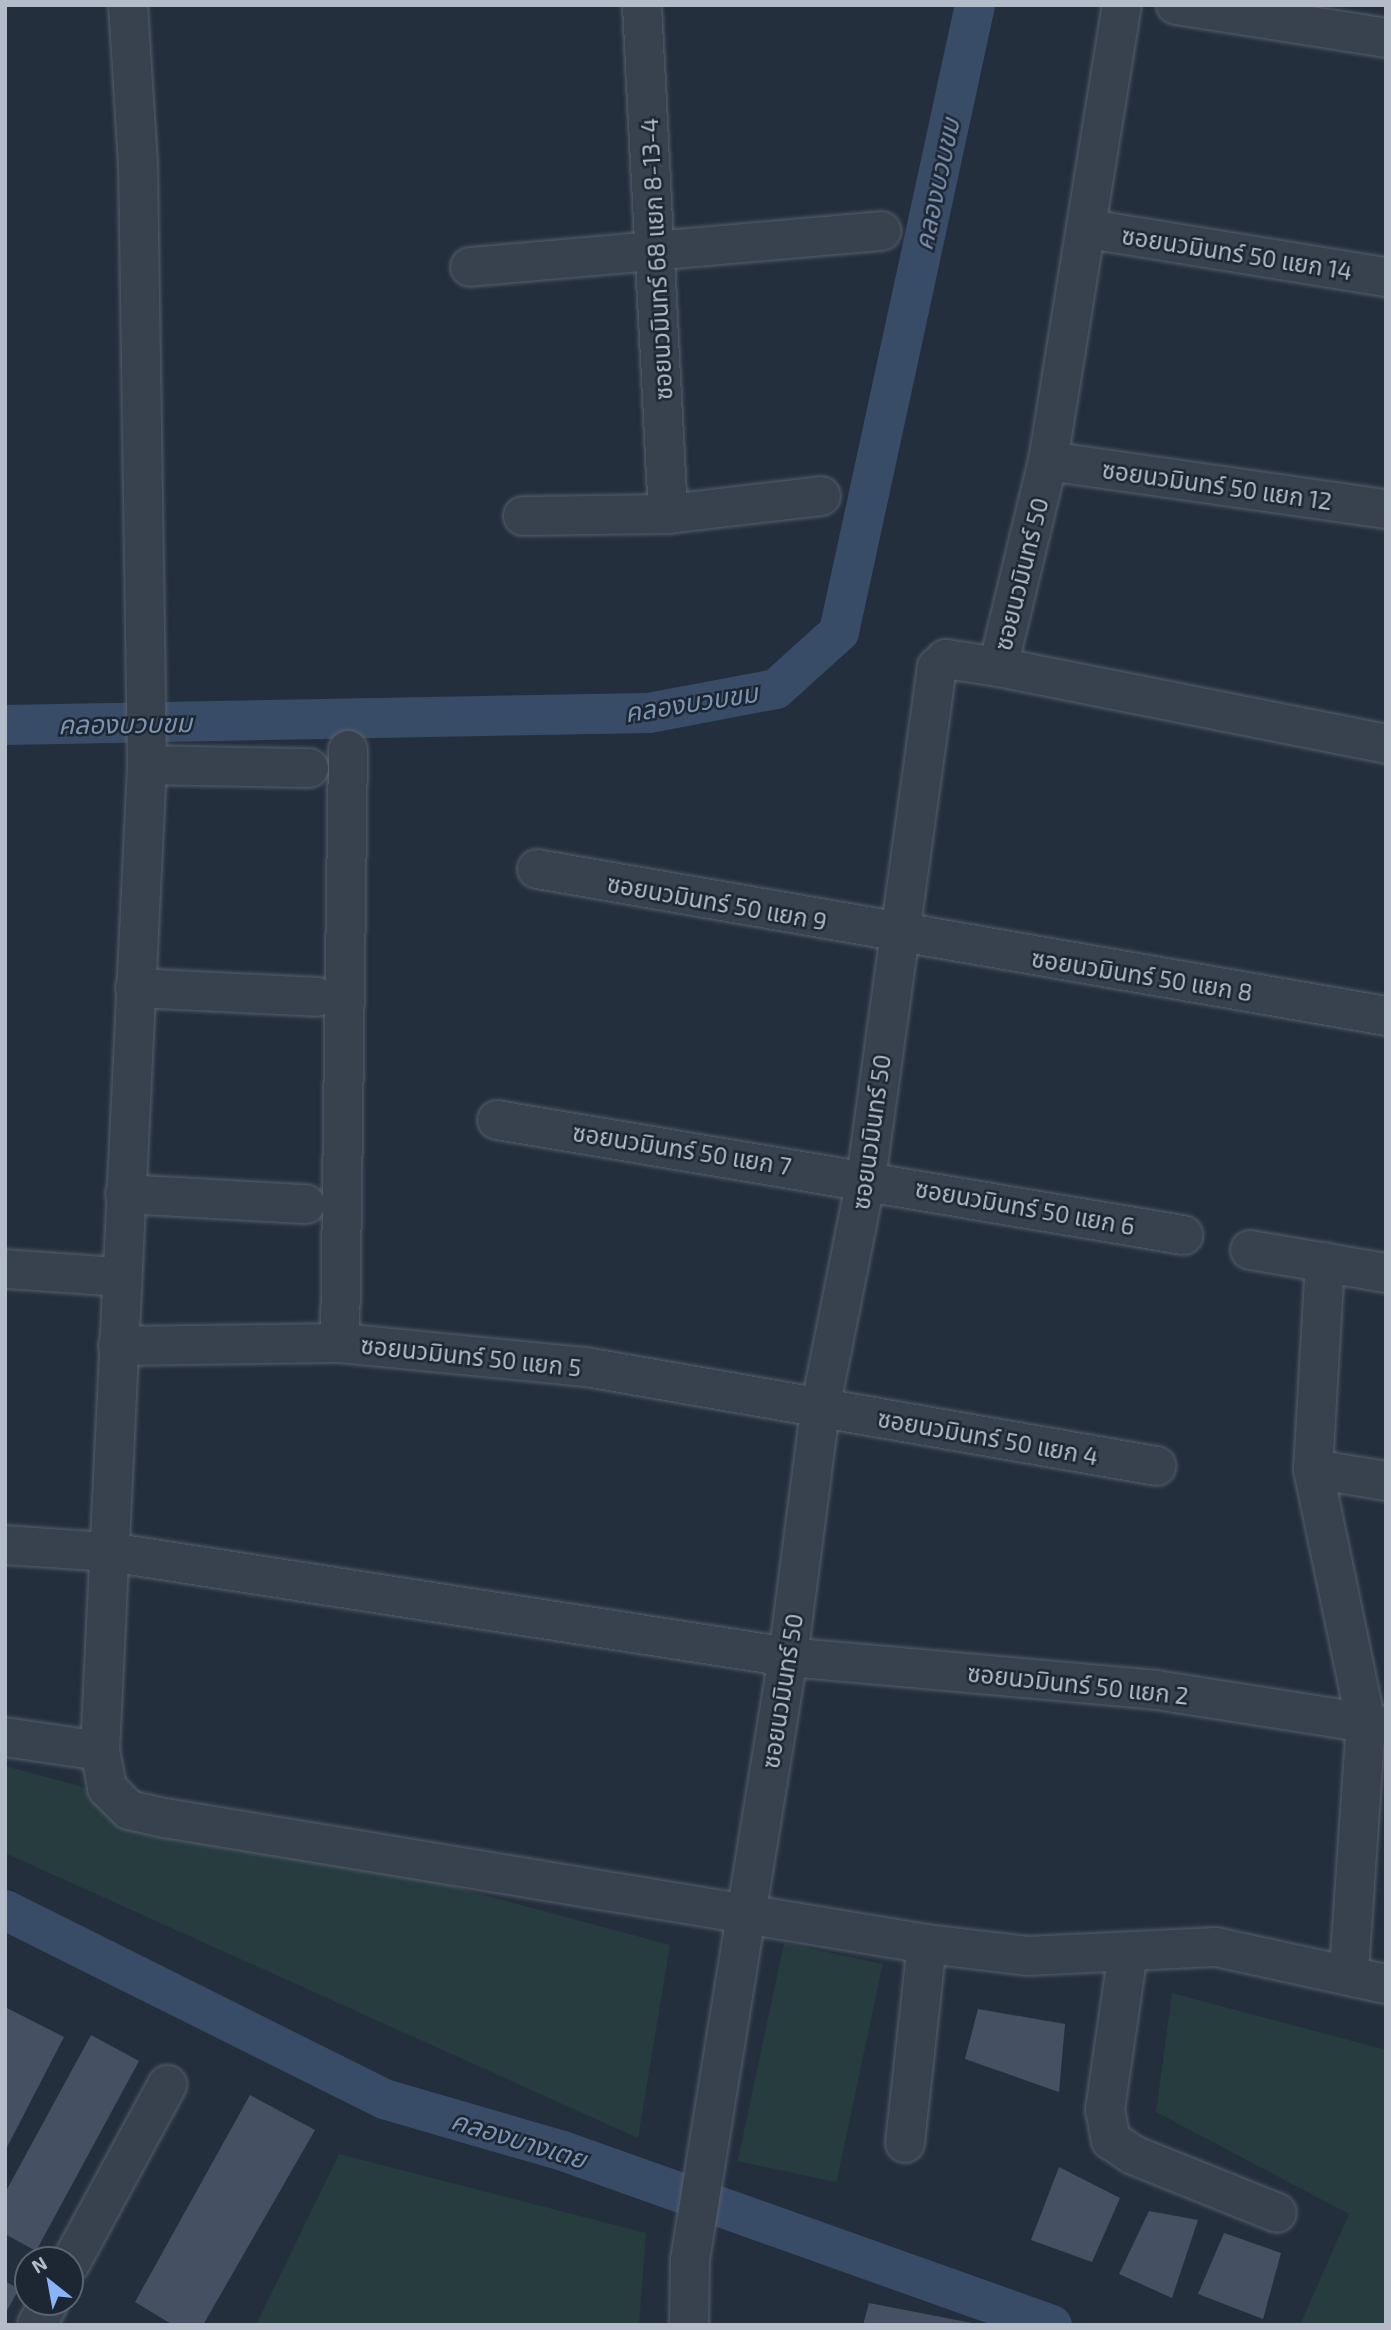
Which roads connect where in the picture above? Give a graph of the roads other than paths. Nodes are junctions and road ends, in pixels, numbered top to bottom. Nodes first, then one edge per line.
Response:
1 (128, 5) edge
2 (642, 5) edge
3 (1122, 5) edge
4 (1176, 5) edge
5 (1386, 38) edge
6 (1089, 229) junction
7 (881, 231) dead end
8 (657, 253) junction
9 (470, 267) dead end
10 (1386, 277) edge
11 (1048, 461) junction
12 (821, 496) dead end
13 (1386, 509) edge
14 (668, 514) junction
15 (523, 516) dead end
16 (998, 667) junction
17 (1386, 744) edge
18 (348, 750) dead end
19 (146, 751) junction
20 (309, 768) dead end
21 (537, 869) dead end
22 (898, 935) junction
23 (135, 988) junction
24 (317, 997) dead end
25 (1386, 1016) edge
26 (497, 1120) dead end
27 (866, 1179) junction
28 (125, 1194) junction
29 (306, 1204) dead end
30 (1183, 1235) dead end
31 (1250, 1250) dead end
32 (1325, 1262) junction
33 (5, 1269) edge
34 (1386, 1273) edge
35 (120, 1277) junction
36 (340, 1343) junction
37 (118, 1346) junction
38 (820, 1409) junction
39 (1156, 1466) dead end
40 (1313, 1469) junction
41 (1386, 1481) edge
42 (5, 1545) edge
43 (109, 1552) junction
44 (788, 1657) junction
45 (1376, 1724) edge
46 (5, 1737) edge
47 (100, 1751) junction
48 (748, 1912) junction
49 (927, 1944) junction
50 (1128, 1952) junction
51 (1349, 1972) junction
52 (1386, 1984) edge
53 (167, 2085) dead end
54 (905, 2143) dead end
55 (1277, 2213) dead end
56 (80, 2246) edge
57 (689, 2325) edge

1 - 19 street
2 - 8 street, ซอยนวมินทร์ 68 แยก 8-13-4
3 - 6 street, ซอยนวมินทร์ 50
4 - 5 street
6 - 10 street, ซอยนวมินทร์ 50 แยก 14
6 - 11 street, ซอยนวมินทร์ 50
7 - 8 street
8 - 9 street
8 - 14 street, ซอยนวมินทร์ 68 แยก 8-13-4
11 - 13 street, ซอยนวมินทร์ 50 แยก 12
11 - 16 street, ซอยนวมินทร์ 50
12 - 14 street
14 - 15 street
16 - 17 street
16 - 22 street, ซอยนวมินทร์ 50
18 - 36 street
19 - 20 street
19 - 23 street
21 - 22 street, ซอยนวมินทร์ 50 แยก 9
22 - 25 street, ซอยนวมินทร์ 50 แยก 8
22 - 27 street, ซอยนวมินทร์ 50
23 - 24 street
23 - 28 street
26 - 27 street, ซอยนวมินทร์ 50 แยก 7
27 - 30 street, ซอยนวมินทร์ 50 แยก 6
27 - 38 street, ซอยนวมินทร์ 50
28 - 29 street
28 - 35 street
31 - 32 street
32 - 34 street
32 - 40 street
33 - 35 street
35 - 37 street
36 - 37 street, ซอยนวมินทร์ 50 แยก 5
36 - 38 street, ซอยนวมินทร์ 50 แยก 5
37 - 43 street
38 - 39 street, ซอยนวมินทร์ 50 แยก 4
38 - 44 street, ซอยนวมินทร์ 50
40 - 41 street
40 - 45 street
42 - 43 street, ซอยนวมินทร์ 50 แยก 2
43 - 44 street, ซอยนวมินทร์ 50 แยก 2
43 - 47 street
44 - 45 street, ซอยนวมินทร์ 50 แยก 2
44 - 48 street, ซอยนวมินทร์ 50
45 - 51 street
46 - 47 street
47 - 48 street
48 - 49 street
48 - 57 street, ซอยนวมินทร์ 50
49 - 50 street
49 - 54 street
50 - 51 street
50 - 55 street
51 - 52 street
53 - 56 street

